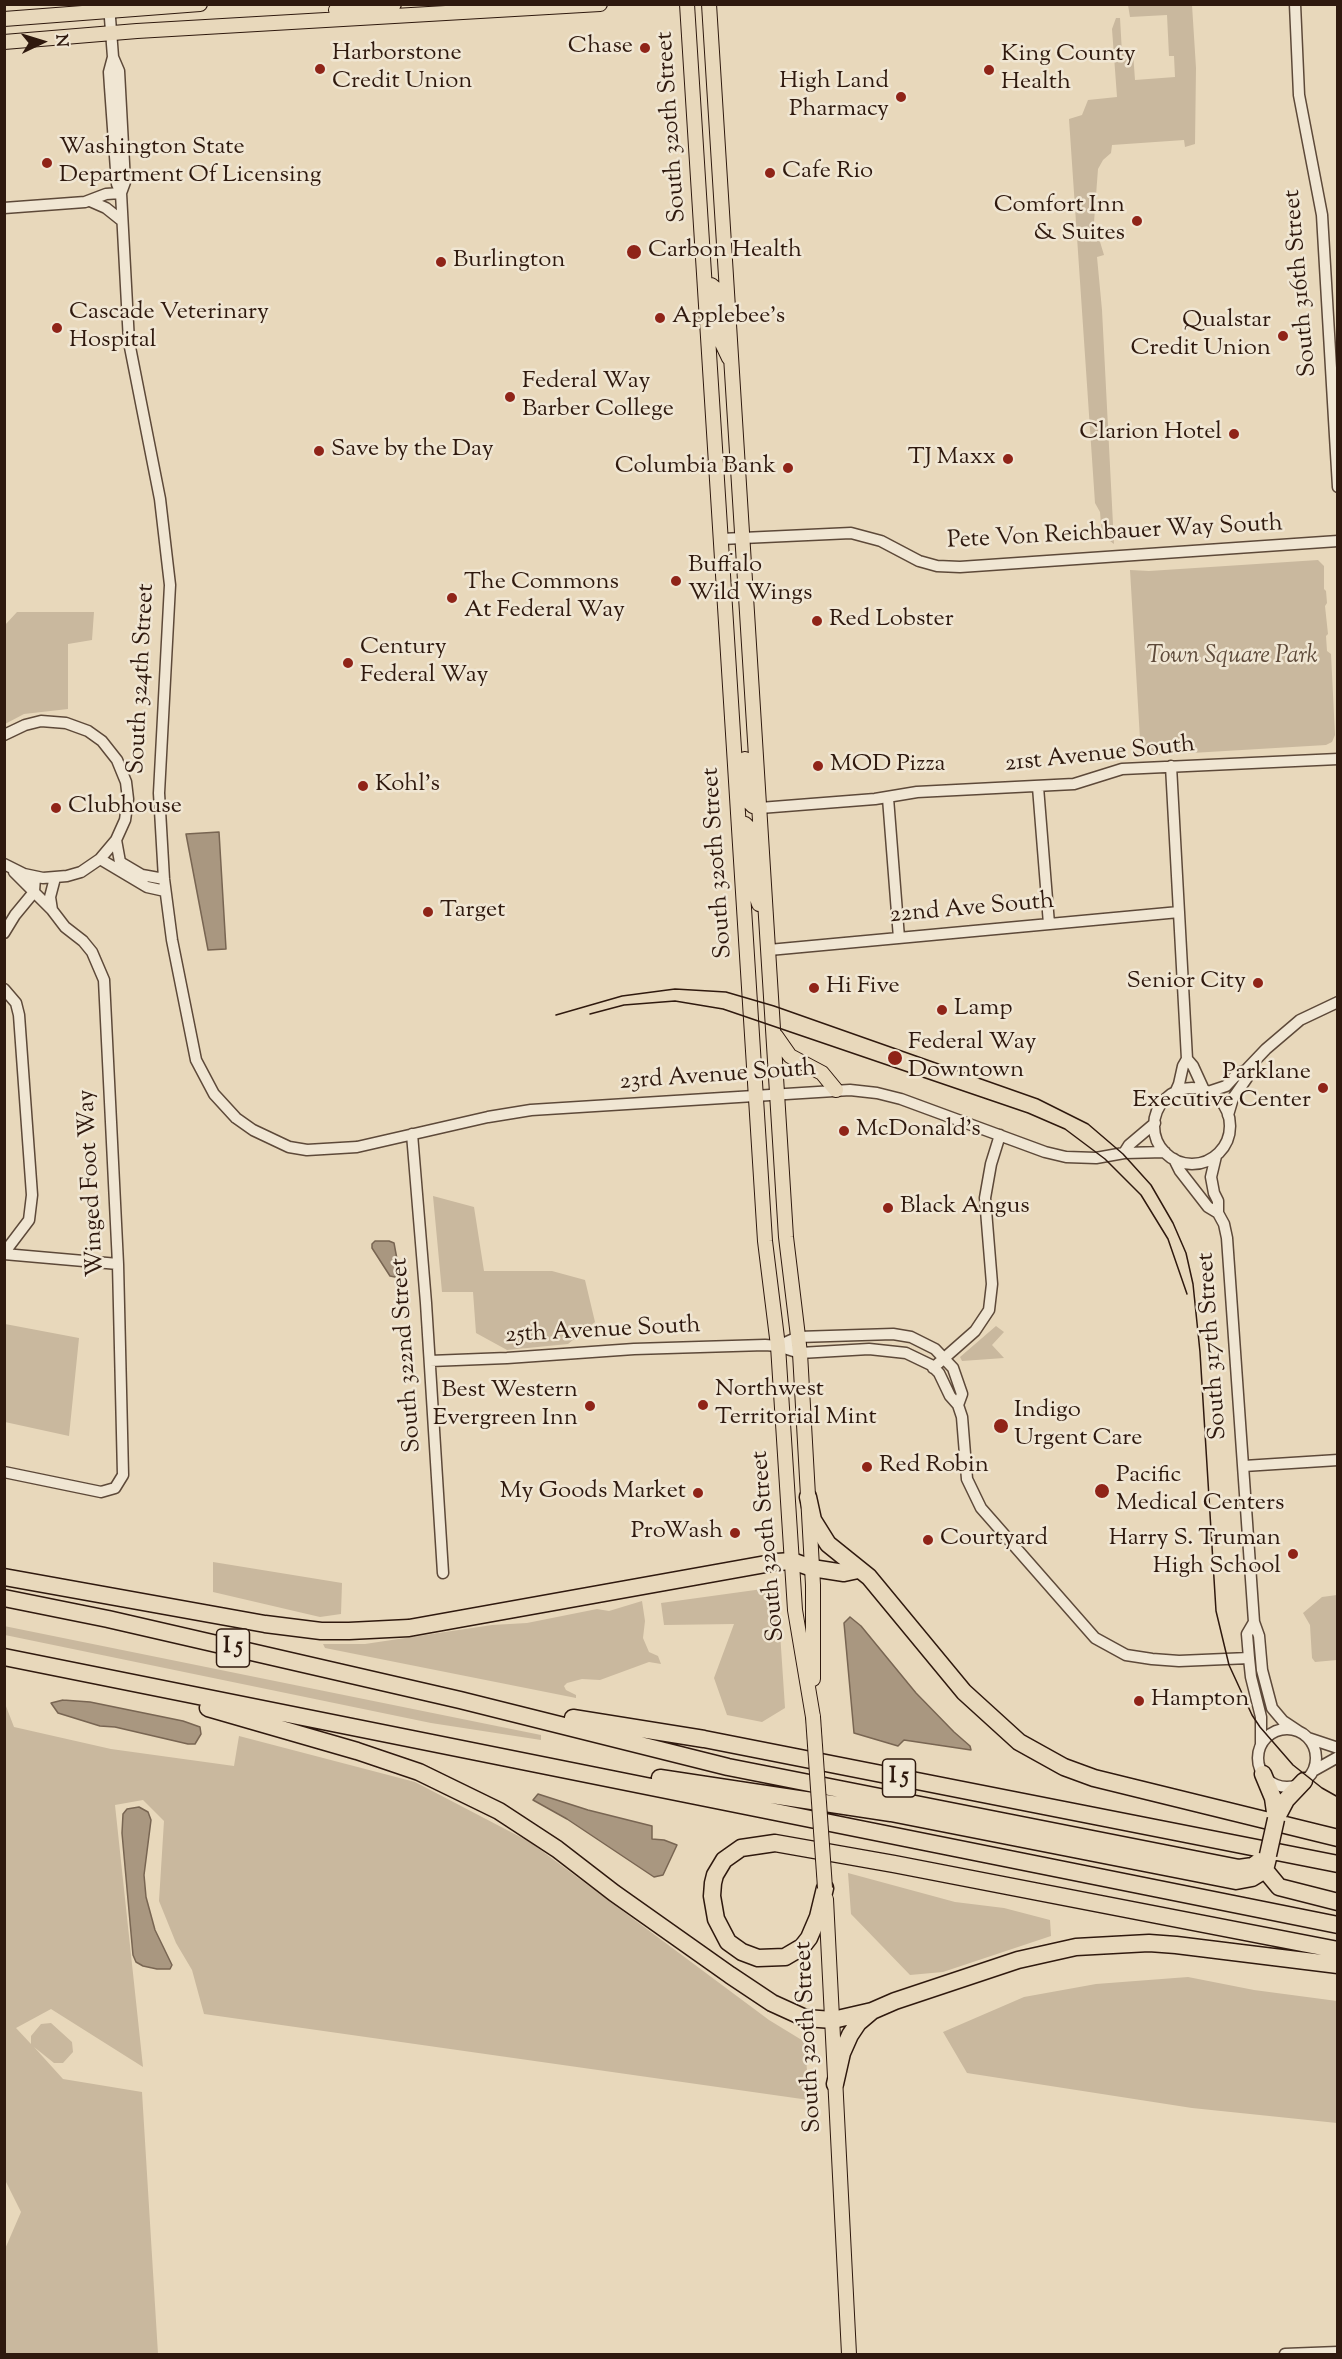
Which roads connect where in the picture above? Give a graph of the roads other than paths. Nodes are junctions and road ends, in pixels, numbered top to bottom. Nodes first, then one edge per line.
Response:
1 (200, 4) edge
2 (394, 4) edge
3 (600, 4) edge
4 (687, 4) edge
5 (709, 4) edge
6 (1295, 4) edge
7 (109, 8) edge
8 (4, 19) edge
9 (296, 21) junction
10 (111, 34) junction
11 (4, 42) edge
12 (121, 193) junction
13 (90, 201) junction
14 (4, 208) edge
15 (121, 220) junction
16 (705, 285) junction
17 (732, 365) junction
18 (1338, 487) edge
19 (743, 538) junction
20 (721, 539) junction
21 (1338, 541) edge
22 (732, 714) junction
23 (4, 735) edge
24 (1338, 759) edge
25 (1171, 766) junction
26 (1038, 787) junction
27 (888, 798) junction
28 (760, 808) junction
29 (739, 823) junction
30 (116, 840) junction
31 (100, 859) junction
32 (7, 866) edge
33 (35, 877) junction
34 (56, 878) junction
35 (164, 885) junction
36 (34, 892) junction
37 (52, 910) junction
38 (1179, 912) junction
39 (1049, 924) junction
40 (767, 925) junction
41 (4, 933) edge
42 (899, 938) junction
43 (769, 950) junction
44 (4, 989) edge
45 (1338, 1002) edge
46 (774, 1032) junction
47 (1187, 1059) junction
48 (1246, 1070) junction
49 (836, 1090) junction
50 (1206, 1091) junction
51 (1175, 1092) junction
52 (778, 1094) junction
53 (756, 1097) junction
54 (1228, 1115) junction
55 (1155, 1123) junction
56 (412, 1134) junction
57 (1000, 1135) junction
58 (266, 1138) joint
59 (1165, 1152) junction
60 (1124, 1153) junction
61 (1217, 1155) junction
62 (1174, 1159) junction
63 (1218, 1213) junction
64 (4, 1253) edge
65 (118, 1264) junction
66 (798, 1337) junction
67 (778, 1346) junction
68 (800, 1353) junction
69 (943, 1357) junction
70 (430, 1361) junction
71 (933, 1368) junction
72 (958, 1405) junction
73 (1338, 1460) edge
74 (1244, 1466) junction
75 (4, 1472) edge
76 (808, 1497) junction
77 (792, 1561) junction
78 (812, 1568) junction
79 (858, 1570) junction
80 (443, 1573) dead end
81 (4, 1577) edge
82 (4, 1598) edge
83 (1254, 1622) junction
84 (4, 1657) edge
85 (1249, 1658) junction
86 (103, 1677) junction
87 (460, 1700) junction
88 (813, 1717) junction
89 (1298, 1731) junction
90 (1308, 1737) junction
91 (1260, 1748) junction
92 (1338, 1748) edge
93 (478, 1751) junction
94 (1338, 1757) edge
95 (1263, 1774) junction
96 (1309, 1776) junction
97 (1280, 1799) junction
98 (1338, 1838) edge
99 (1267, 1862) junction
100 (1338, 1864) edge
101 (1199, 1867) junction
102 (825, 1888) junction
103 (1332, 1895) edge
104 (1338, 1925) edge
105 (1338, 1950) edge
106 (1338, 1965) edge
107 (872, 2011) junction
108 (833, 2020) junction
109 (835, 2084) junction
110 (1338, 2352) edge
111 (849, 2355) edge
112 (1285, 2355) edge

1 - 7 main road
2 - 9 main road
3 - 9 main road
4 - 16 main road, South 320th Street
5 - 17 main road, South 320th Street
6 - 18 street, South 316th Street
7 - 8 main road
7 - 10 street, South 324th Street
9 - 10 main road
10 - 11 main road
10 - 12 street, South 324th Street
12 - 13 street
12 - 15 street, South 324th Street
13 - 14 street
13 - 15 street
15 - 35 street, South 324th Street
16 - 17 main road
16 - 20 main road, South 320th Street
17 - 19 main road, South 320th Street
19 - 20 street, Pete Von Reichbauer Way South
19 - 21 street, Pete Von Reichbauer Way South
19 - 28 main road, South 320th Street
20 - 22 main road, South 320th Street
22 - 28 main road
22 - 29 main road, South 320th Street
23 - 30 street
24 - 25 street, 21st Avenue South
25 - 26 street, 21st Avenue South
25 - 38 street
26 - 27 street, 21st Avenue South
26 - 39 street
27 - 28 street, 21st Avenue South
27 - 42 street
28 - 40 main road, South 320th Street
29 - 40 main road
29 - 53 main road, South 320th Street
30 - 31 street
30 - 35 street
31 - 34 street
31 - 35 street
32 - 33 street
32 - 36 street, Winged Foot Way
33 - 34 street
33 - 36 street
34 - 37 street
35 - 58 street, South 324th Street
36 - 37 street, Winged Foot Way
36 - 41 street
37 - 65 street, Winged Foot Way
38 - 39 street, 22nd Ave South
38 - 47 street
39 - 42 street, 22nd Ave South
40 - 43 main road, South 320th Street
42 - 43 street, 22nd Ave South
43 - 46 main road, South 320th Street
44 - 64 street
45 - 48 street
46 - 49 main road
46 - 52 main road, South 320th Street
47 - 50 street
47 - 51 street
48 - 50 street
48 - 54 street
49 - 52 street, 23rd Avenue South
49 - 57 street, 23rd Avenue South
50 - 51 street
50 - 54 street
51 - 55 street
52 - 53 street, 23rd Avenue South
52 - 66 main road, South 320th Street
53 - 56 street, 23rd Avenue South
53 - 67 main road, South 320th Street
54 - 61 street
55 - 59 street
55 - 60 street
56 - 58 street, 23rd Avenue South
56 - 70 street, South 322nd Street
57 - 60 street, 23rd Avenue South
57 - 69 street
59 - 60 street
59 - 62 street
61 - 62 street
61 - 63 street, South 317th Street
62 - 63 street, South 317th Street
63 - 74 street, South 317th Street
64 - 65 street
65 - 75 street, Winged Foot Way
66 - 67 street
66 - 68 main road, South 320th Street
66 - 69 street
67 - 68 street
67 - 70 street, 25th Avenue South
67 - 77 main road, South 320th Street
68 - 71 street
68 - 76 main road, South 320th Street
69 - 71 street
69 - 72 street
70 - 80 street, South 322nd Street
71 - 72 street
72 - 85 street
73 - 74 street
74 - 83 street, South 317th Street
76 - 78 main road, South 320th Street
76 - 79 highway
77 - 78 highway
77 - 81 highway
77 - 88 main road, South 320th Street
78 - 79 highway
78 - 88 main road, South 320th Street
79 - 98 highway
82 - 87 highway, I 5
83 - 85 street, South 317th Street
83 - 89 street, South 317th Street
84 - 86 highway, I 5
85 - 91 street, South 317th Street
86 - 93 highway, I 5
86 - 108 highway
87 - 100 highway, I 5
87 - 101 highway
88 - 102 main road, South 320th Street, bridge
89 - 90 street
89 - 91 street
90 - 92 street
90 - 96 street
91 - 95 street
93 - 101 highway
93 - 104 highway, I 5
94 - 96 street
95 - 96 street
95 - 97 highway
96 - 97 highway
97 - 99 highway, bridge
99 - 101 highway
99 - 103 highway
102 - 105 highway
102 - 108 main road, South 320th Street
106 - 107 highway
107 - 108 highway
107 - 109 highway
108 - 109 main road, South 320th Street
109 - 111 main road, South 320th Street
110 - 112 street

